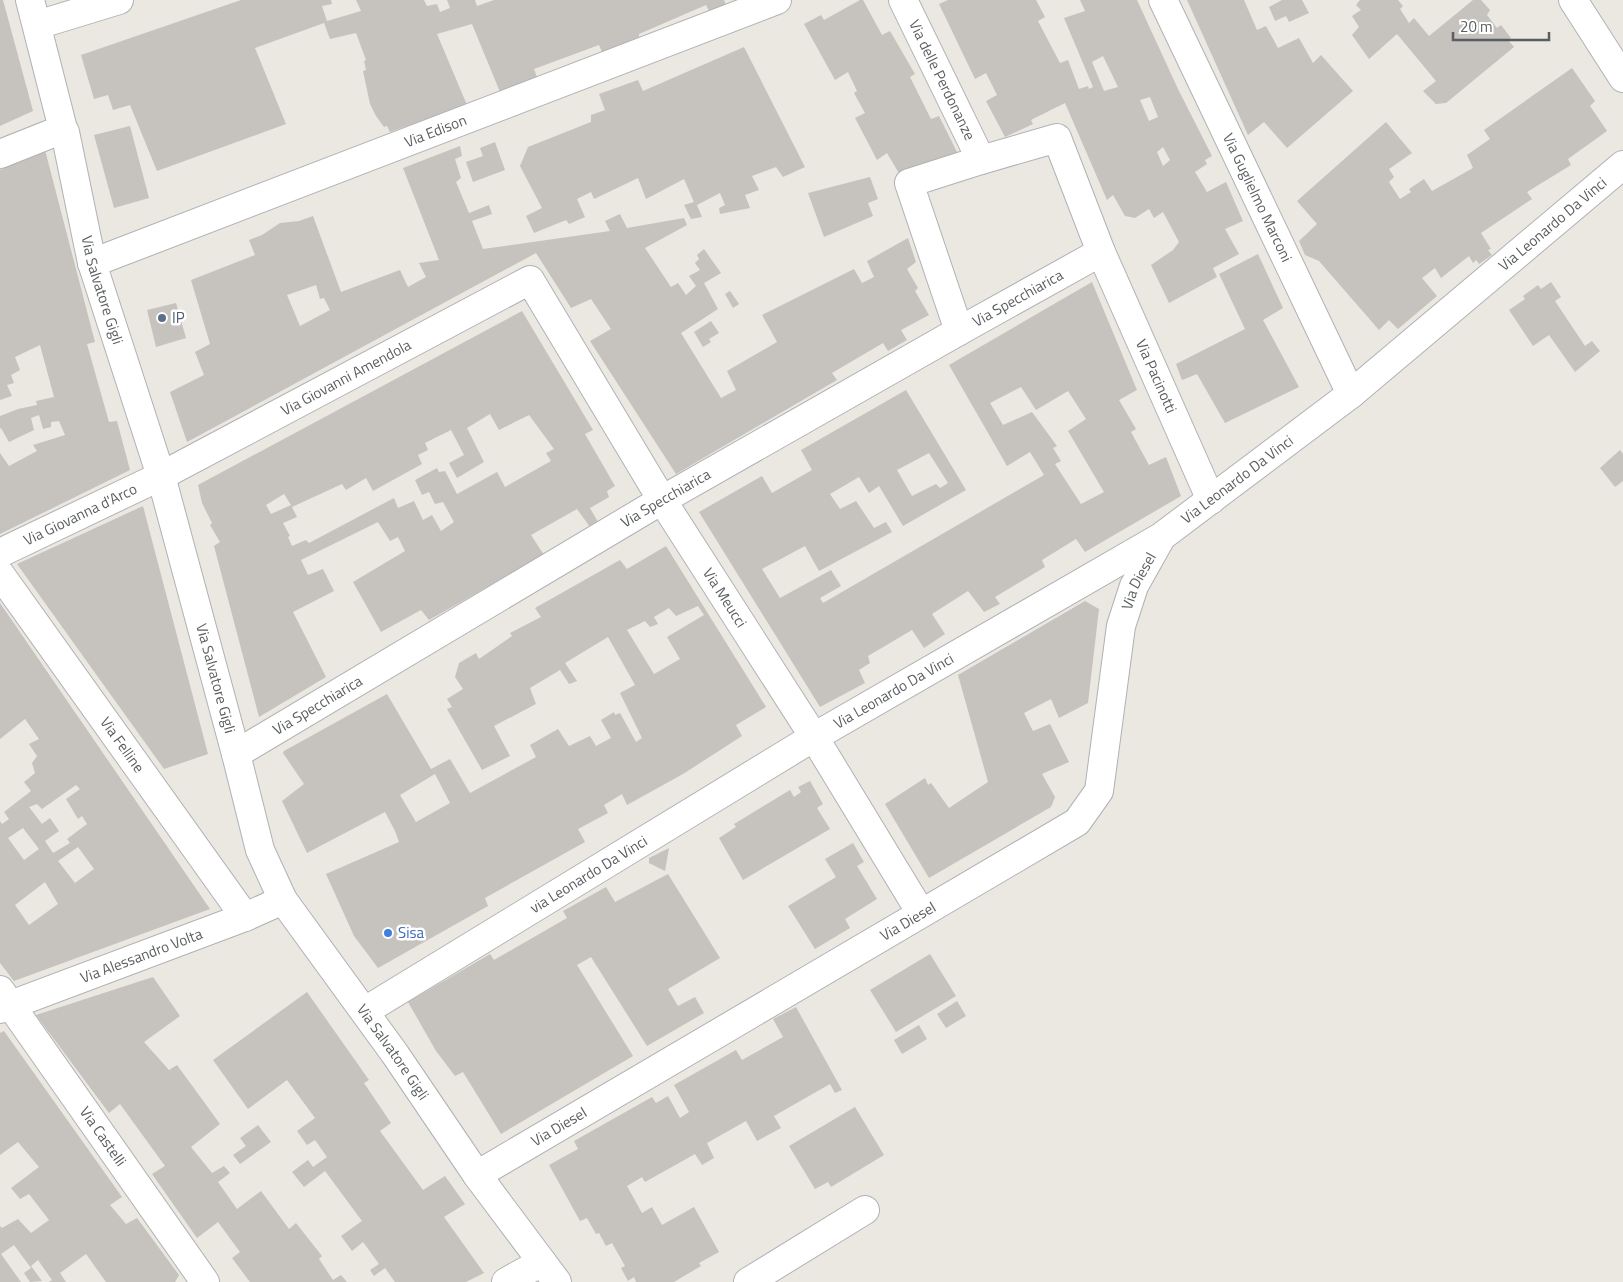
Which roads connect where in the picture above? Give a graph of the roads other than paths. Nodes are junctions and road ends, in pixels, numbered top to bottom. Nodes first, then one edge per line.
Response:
1 (119, 0) edge
2 (777, 0) edge
3 (903, 0) edge
4 (1163, 0) edge
5 (1573, 0) edge
6 (33, 13) edge
7 (1623, 78) edge
8 (63, 129) junction
9 (0, 154) edge
10 (981, 160) junction
11 (1623, 165) edge
12 (1101, 252) junction
13 (92, 263) junction
14 (530, 280) joint
15 (959, 331) junction
16 (1351, 394) junction
17 (161, 476) junction
18 (662, 500) junction
19 (1211, 500) junction
20 (1161, 537) junction
21 (0, 553) edge
22 (0, 574) edge
23 (814, 737) junction
24 (236, 754) junction
25 (283, 900) junction
26 (921, 913) junction
27 (244, 917) junction
28 (3, 1001) edge
29 (365, 1011) junction
30 (477, 1175) junction
31 (865, 1210) dead end
32 (549, 1272) edge
33 (205, 1282) edge
34 (506, 1282) edge
35 (748, 1282) edge

1 - 6 street
2 - 13 street, Via Edison
3 - 10 street, Via delle Perdonanze
4 - 16 street, Via Guglielmo Marconi
5 - 7 street
6 - 8 street, Via Salvatore Gigli
8 - 9 street
8 - 13 street, Via Salvatore Gigli
10 - 12 street, Via Pacinotti
10 - 15 street
11 - 16 street, Via Leonardo Da Vinci
12 - 15 street, Via Specchiarica
12 - 19 street, Via Pacinotti
13 - 17 street, Via Salvatore Gigli
14 - 17 street, Via Giovanni Amendola
14 - 18 street, Via Meucci
15 - 18 street, Via Specchiarica
16 - 19 street, Via Leonardo Da Vinci
17 - 21 street, Via Giovanna d'Arco
17 - 24 street, Via Salvatore Gigli
18 - 23 street, Via Meucci
18 - 24 street, Via Specchiarica
19 - 20 street, Via Leonardo Da Vinci
20 - 23 street, Via Leonardo Da Vinci
20 - 26 street, Via Diesel
22 - 27 street, Via Felline
23 - 26 street, Via Meucci
23 - 29 street, via Leonardo Da Vinci
24 - 25 street, Via Salvatore Gigli
25 - 27 street, Via Alessandro Volta
25 - 29 street, Via Salvatore Gigli
26 - 30 street, Via Diesel
27 - 28 street, Via Alessandro Volta
28 - 33 street, Via Castelli
29 - 30 street, Via Salvatore Gigli
30 - 32 street, Via Salvatore Gigli
31 - 35 street
32 - 34 street

